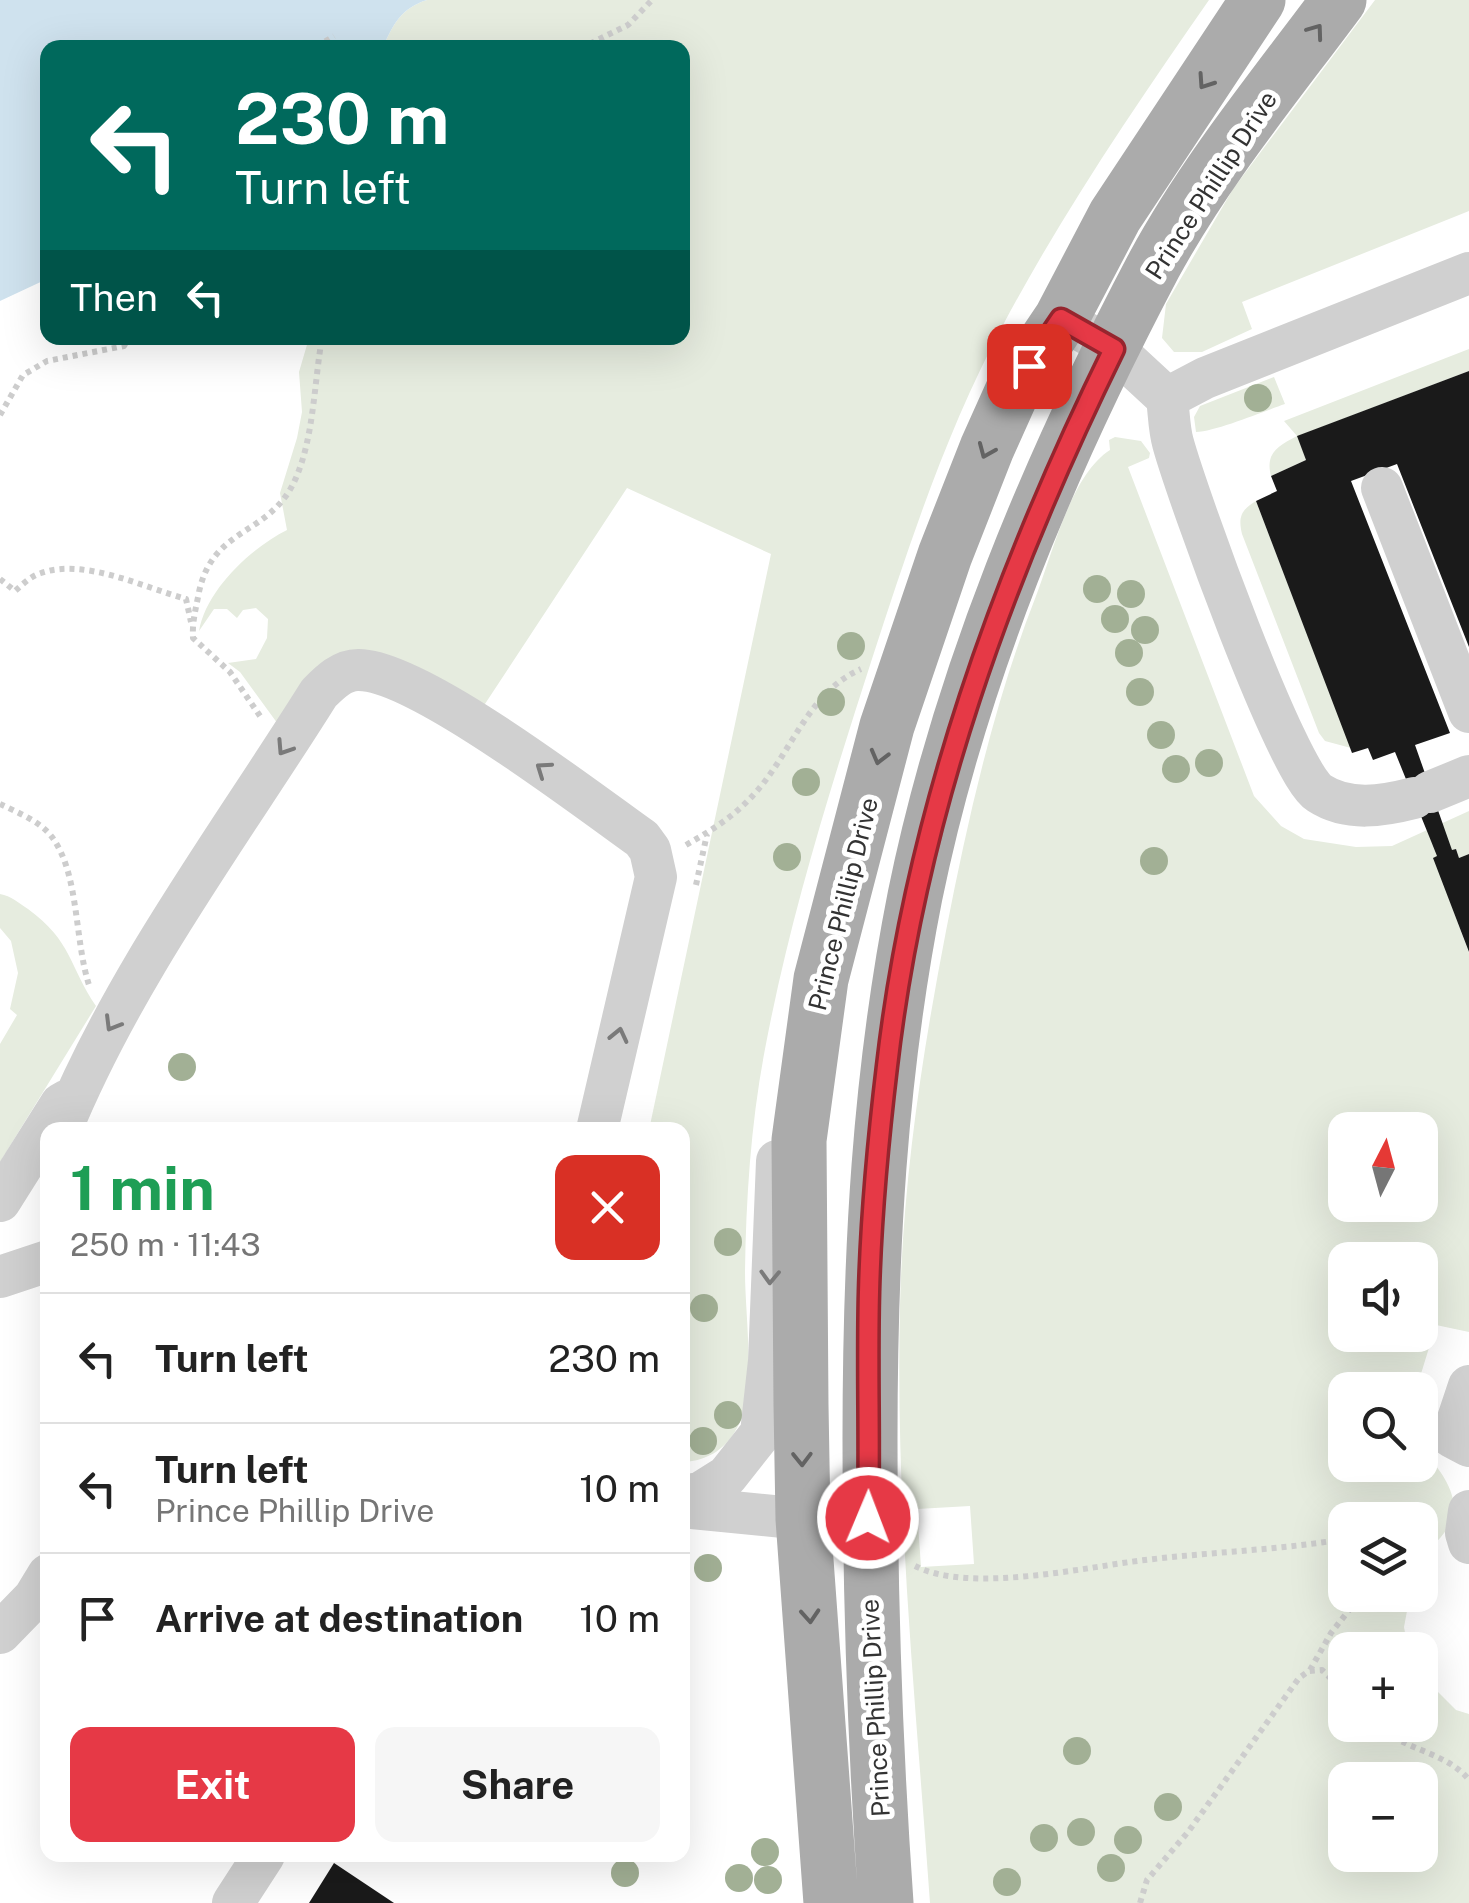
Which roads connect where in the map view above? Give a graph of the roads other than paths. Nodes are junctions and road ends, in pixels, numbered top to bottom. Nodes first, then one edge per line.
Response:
1 (1258, 0) edge
2 (1338, 0) edge
3 (1469, 273) edge
4 (1061, 319) junction
5 (1114, 349) junction
6 (1168, 398) junction
7 (1382, 488) dead end
8 (1469, 712) edge
9 (1438, 788) edge
10 (821, 979) junction
11 (69, 1112) edge
12 (50, 1122) edge
13 (600, 1122) edge
14 (40, 1137) edge
15 (0, 1201) edge
16 (40, 1264) edge
17 (0, 1278) edge
18 (1469, 1386) edge
19 (1469, 1446) edge
20 (690, 1495) edge
21 (690, 1508) edge
22 (1469, 1510) edge
23 (868, 1518) junction
24 (803, 1519) junction
25 (1469, 1543) edge
26 (40, 1589) edge
27 (0, 1633) edge
28 (259, 1862) edge
29 (233, 1903) edge
30 (831, 1903) edge
31 (886, 1903) edge

1 -> 4 main road, Prince Phillip Drive
5 -> 2 main road, Prince Phillip Drive
3 - 6 lane
4 - 5 lane
4 -> 10 main road, Prince Phillip Drive
5 - 6 lane
5 - 23 main road, Prince Phillip Drive
6 - 9 lane
7 - 8 lane
10 -> 20 lane
10 -> 24 main road, Prince Phillip Drive
11 - 12 lane
13 -> 11 lane
14 - 15 lane
16 - 17 lane
18 - 19 lane
21 - 24 lane
22 - 25 lane
23 - 24 lane
23 - 31 main road, Prince Phillip Drive
24 -> 30 main road, Prince Phillip Drive
26 - 27 lane
28 - 29 lane

